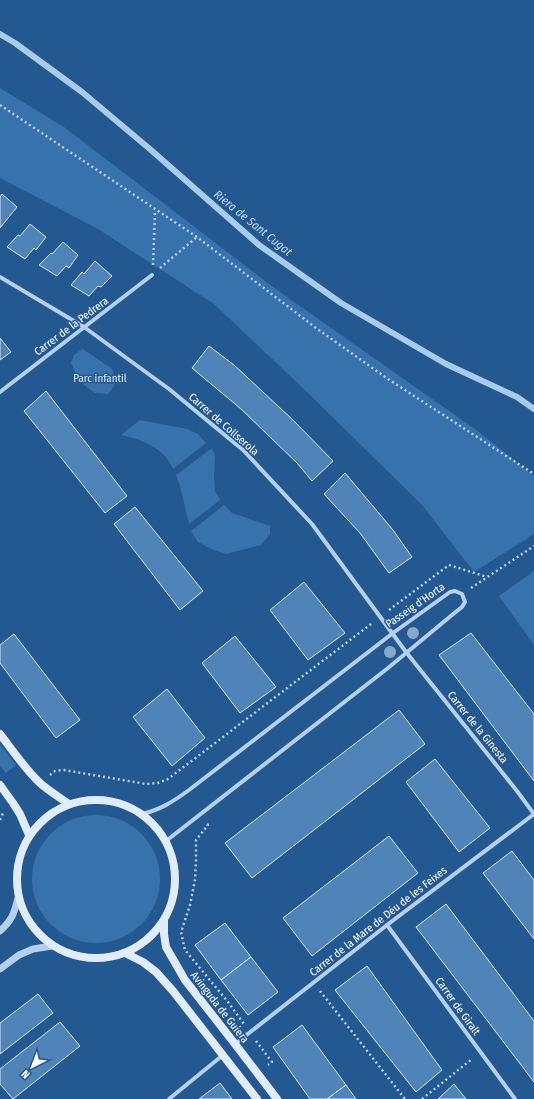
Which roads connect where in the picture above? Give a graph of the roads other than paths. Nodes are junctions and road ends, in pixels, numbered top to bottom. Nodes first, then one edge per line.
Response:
1 (152, 275) road end
2 (0, 277) edge
3 (84, 327) junction
4 (0, 392) edge
5 (393, 633) junction
6 (406, 652) junction
7 (0, 734) edge
8 (0, 785) edge
9 (69, 804) junction
10 (142, 814) junction
11 (534, 814) edge
12 (29, 836) junction
13 (166, 841) junction
14 (18, 898) junction
15 (164, 921) junction
16 (387, 925) junction
17 (0, 931) edge
18 (52, 946) junction
19 (125, 953) junction
20 (0, 969) edge
21 (236, 1044) junction
22 (223, 1055) junction
23 (169, 1099) edge
24 (257, 1099) edge
25 (277, 1099) edge
26 (515, 1099) edge

1 - 3 street, Carrer de la Pedrera
2 - 3 street, Carrer de Collserola
3 - 4 street, Carrer de la Pedrera
3 - 5 street, Carrer de Collserola
5 - 6 street, Carrer de Collserola
5 - 6 street, Passeig d'Horta
5 - 10 street, Passeig d'Horta
6 - 11 street, Carrer de la Ginesta
6 - 13 street, Passeig d'Horta
7 - 9 main road
8 - 12 main road
9 - 10 main road
9 - 12 main road
10 - 13 main road
11 - 16 street, Carrer de la Mare de Déu de les Feixes
12 - 14 main road
13 - 15 main road
14 - 17 street
14 - 18 main road
15 - 19 main road
15 - 21 main road, Avinguda de Guiera
16 - 21 street, Carrer de la Mare de Déu de les Feixes
16 - 26 street, Carrer de Giralt
18 - 19 main road
18 - 20 street
19 - 22 main road
21 - 25 main road, Avinguda de Guiera
22 - 23 street
22 - 24 main road

